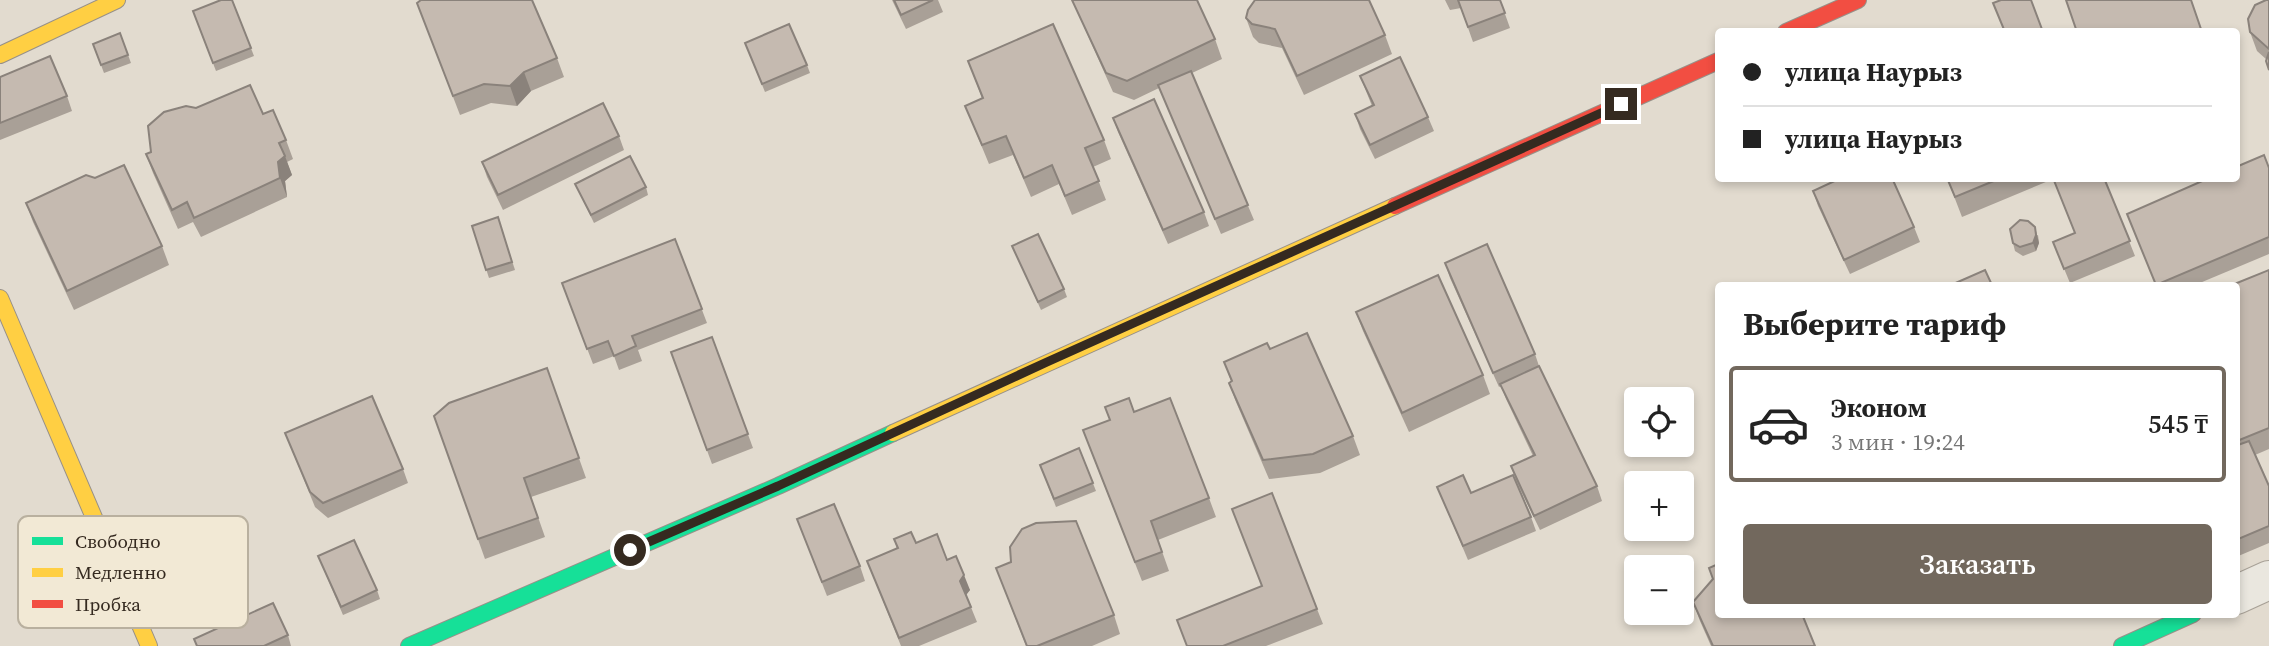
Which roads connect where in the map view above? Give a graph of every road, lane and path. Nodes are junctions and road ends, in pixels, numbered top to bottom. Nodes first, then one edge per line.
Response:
1 (117, 0) edge
2 (1857, 0) edge
3 (1795, 28) edge
4 (0, 55) edge
5 (1715, 62) edge
6 (0, 298) edge
7 (93, 516) edge
8 (2269, 580) edge
9 (2240, 593) edge
10 (2184, 618) edge
11 (141, 628) edge
12 (149, 646) edge
13 (409, 646) edge
14 (2122, 646) edge

1 - 4 street
2 - 3 street
5 - 13 street
6 - 7 street
8 - 9 street
10 - 14 street
11 - 12 street

